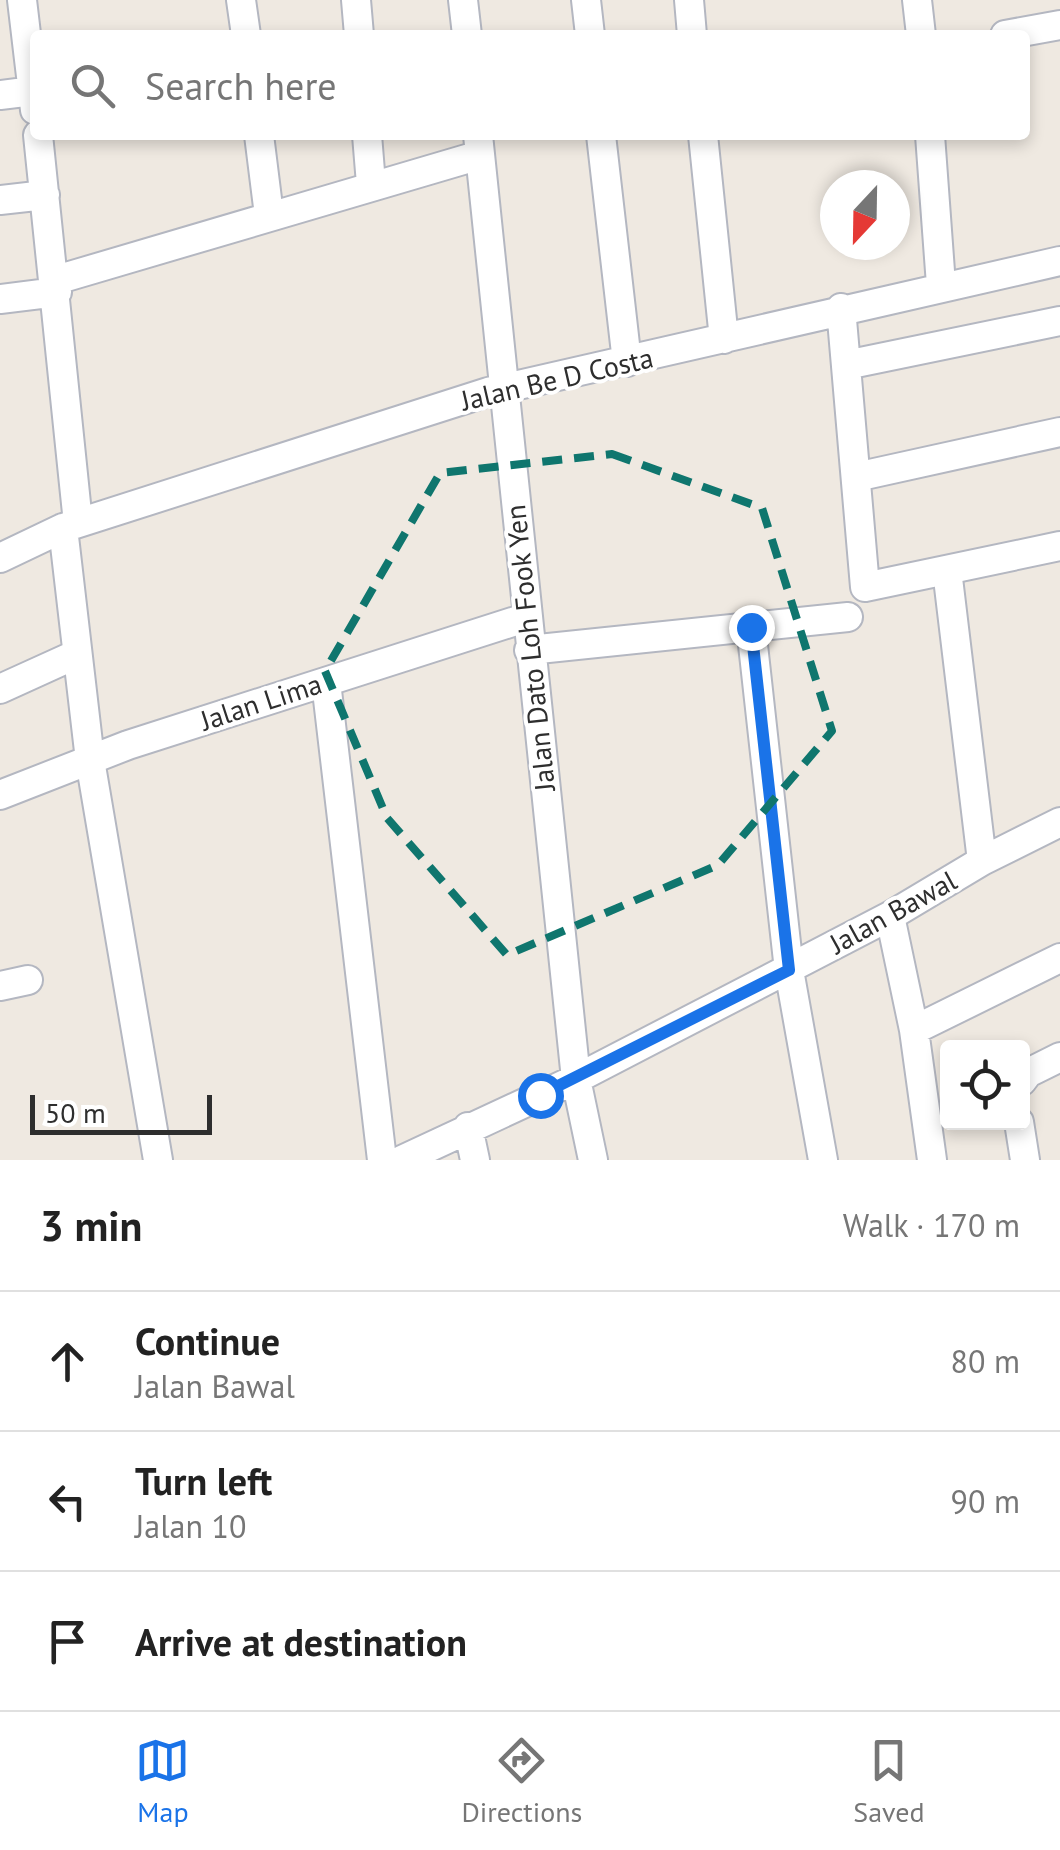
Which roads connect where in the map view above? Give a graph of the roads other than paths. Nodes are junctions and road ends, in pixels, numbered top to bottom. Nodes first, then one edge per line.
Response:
1 (22, 0) edge
2 (241, 0) edge
3 (356, 0) edge
4 (463, 0) edge
5 (586, 0) edge
6 (688, 0) edge
7 (917, 0) edge
8 (1060, 25) edge
9 (245, 30) edge
10 (359, 30) edge
11 (466, 30) edge
12 (589, 30) edge
13 (691, 30) edge
14 (920, 30) edge
15 (1030, 30) edge
16 (30, 67) edge
17 (0, 95) edge
18 (30, 99) edge
19 (39, 140) edge
20 (260, 140) edge
21 (367, 140) edge
22 (602, 140) edge
23 (704, 140) edge
24 (930, 140) edge
25 (479, 145) edge
26 (371, 184) junction
27 (45, 195) junction
28 (0, 200) edge
29 (269, 215) junction
30 (1060, 262) edge
31 (941, 285) junction
32 (57, 286) junction
33 (0, 298) edge
34 (841, 308) junction
35 (1060, 321) edge
36 (724, 338) junction
37 (627, 362) junction
38 (846, 365) junction
39 (504, 388) junction
40 (1060, 432) edge
41 (856, 477) junction
42 (70, 525) junction
43 (1060, 546) edge
44 (0, 558) edge
45 (947, 570) junction
46 (848, 617) dead end
47 (525, 618) junction
48 (751, 627) junction
49 (529, 650) junction
50 (77, 654) junction
51 (326, 682) junction
52 (0, 689) edge
53 (90, 760) junction
54 (0, 795) edge
55 (1060, 822) edge
56 (982, 861) junction
57 (890, 916) junction
58 (1060, 958) edge
59 (789, 970) junction
60 (28, 980) dead end
61 (0, 986) edge
62 (914, 1030) junction
63 (1060, 1057) edge
64 (1030, 1073) edge
65 (576, 1079) junction
66 (468, 1126) junction
67 (1020, 1130) edge
68 (158, 1160) edge
69 (382, 1160) edge
70 (402, 1160) edge
71 (474, 1160) edge
72 (593, 1160) edge
73 (823, 1160) edge
74 (932, 1160) edge
75 (1024, 1160) edge

1 - 16 street
2 - 9 street
3 - 10 street
4 - 11 street
5 - 12 street
6 - 13 street
7 - 14 street
8 - 15 street
17 - 18 street
19 - 27 street
20 - 29 street
21 - 26 street
22 - 37 street
23 - 36 street
24 - 31 street
25 - 26 street
25 - 39 street, Jalan Dato Loh Fook Yen
26 - 29 street
27 - 28 street
27 - 32 street
29 - 32 street
30 - 31 street, Jalan Be D Costa
31 - 34 street, Jalan Be D Costa
32 - 33 street
32 - 42 street
34 - 36 street, Jalan Be D Costa
34 - 38 street
35 - 38 street
36 - 37 street, Jalan Be D Costa
37 - 39 street, Jalan Be D Costa
38 - 41 street
39 - 42 street, Jalan Be D Costa
39 - 47 street, Jalan Dato Loh Fook Yen
40 - 41 street
41 - 45 street
42 - 44 street, Jalan Be D Costa
42 - 50 street
43 - 45 street
45 - 56 street
46 - 48 street
47 - 49 street, Jalan Dato Loh Fook Yen
47 - 51 street, Jalan Lima
48 - 49 street
48 - 59 street
49 - 65 street, Jalan Dato Loh Fook Yen
50 - 52 street
50 - 53 street
51 - 53 street, Jalan Lima
51 - 69 street
53 - 54 street, Jalan Lima
53 - 68 street
55 - 56 street, Jalan Bawal
56 - 57 street, Jalan Bawal
57 - 59 street, Jalan Bawal
57 - 62 street
58 - 62 street
59 - 65 street, Jalan Bawal
59 - 73 street
60 - 61 street
62 - 74 street
63 - 64 street
65 - 66 street, Jalan Bawal
65 - 72 street, Jalan Dato Loh Fook Yen
66 - 70 street, Jalan Bawal
66 - 71 street
67 - 75 street

